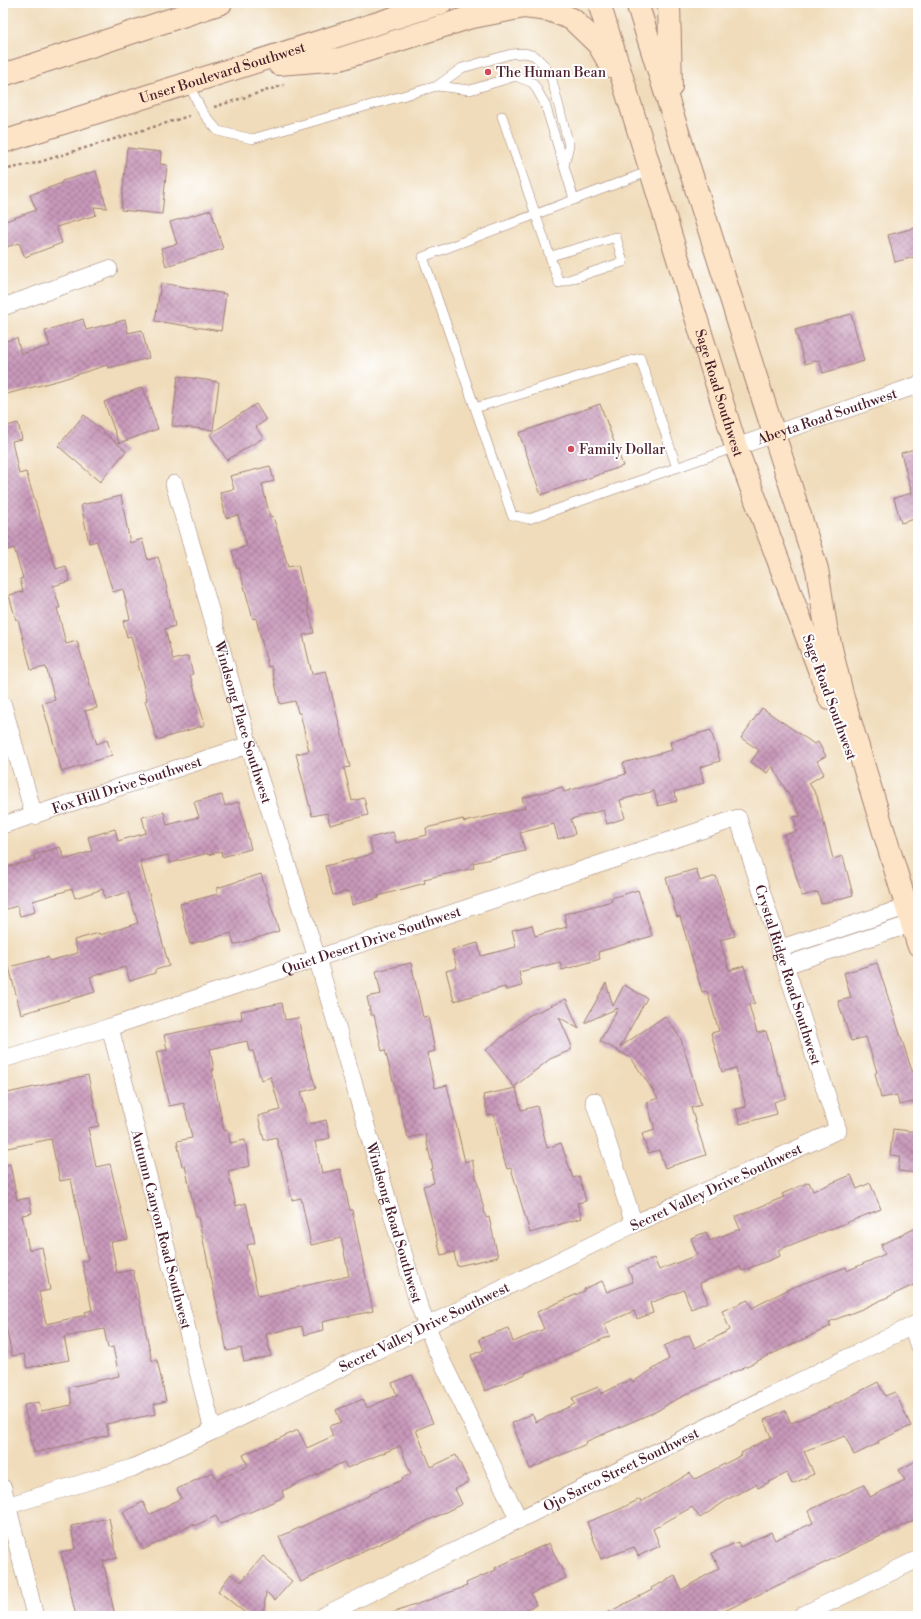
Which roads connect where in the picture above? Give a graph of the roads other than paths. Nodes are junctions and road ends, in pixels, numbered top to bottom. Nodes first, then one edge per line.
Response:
1 (221, 3) edge
2 (441, 3) edge
3 (599, 3) edge
4 (636, 3) edge
5 (669, 3) edge
6 (240, 67) junction
7 (3, 75) edge
8 (188, 83) junction
9 (437, 86) junction
10 (624, 86) junction
11 (502, 116) dead end
12 (673, 116) junction
13 (3, 142) edge
14 (564, 166) junction
15 (650, 171) junction
16 (574, 199) junction
17 (535, 214) junction
18 (551, 256) junction
19 (109, 269) dead end
20 (3, 306) edge
21 (918, 385) edge
22 (475, 408) junction
23 (774, 434) junction
24 (736, 447) junction
25 (677, 468) junction
26 (174, 484) dead end
27 (3, 705) edge
28 (249, 745) junction
29 (865, 770) junction
30 (34, 816) junction
31 (738, 818) joint
32 (3, 825) edge
33 (912, 925) edge
34 (781, 948) junction
35 (317, 958) junction
36 (786, 965) junction
37 (110, 1027) junction
38 (3, 1059) edge
39 (594, 1101) dead end
40 (838, 1130) joint
41 (634, 1224) junction
42 (915, 1324) edge
43 (426, 1326) junction
44 (918, 1344) edge
45 (213, 1431) junction
46 (3, 1488) edge
47 (5, 1506) edge
48 (519, 1520) junction
49 (918, 1559) edge
50 (35, 1616) edge
51 (323, 1616) edge
52 (801, 1616) edge

1 - 7 street
2 - 6 street, Unser Boulevard Southwest
3 - 10 street, Sage Road Southwest
4 - 12 street, Sage Road Southwest
5 - 12 street
6 - 8 street, Unser Boulevard Southwest
6 - 10 street
8 - 9 lane
8 - 13 street, Unser Boulevard Southwest
9 - 14 lane
9 - 14 lane
10 - 15 street, Sage Road Southwest
11 - 17 lane
12 - 23 street, Sage Road Southwest
14 - 16 lane
15 - 16 lane
15 - 24 street, Sage Road Southwest
16 - 17 lane
17 - 18 lane
17 - 22 lane
18 - 18 lane
19 - 20 street
21 - 23 street, Abeyta Road Southwest
22 - 25 lane
22 - 25 lane
23 - 24 street, Abeyta Road Southwest
23 - 29 street, Sage Road Southwest
24 - 25 lane
24 - 29 street, Sage Road Southwest
26 - 28 street, Windsong Place Southwest
27 - 30 street
28 - 30 street, Fox Hill Drive Southwest
28 - 35 street, Windsong Place Southwest
29 - 33 street, Sage Road Southwest
30 - 32 street, Fox Hill Drive Southwest
31 - 34 street, Crystal Ridge Road Southwest
31 - 35 street, Quiet Desert Drive Southwest
33 - 34 street
33 - 36 street
34 - 36 street, Crystal Ridge Road Southwest
35 - 37 street, Quiet Desert Drive Southwest
35 - 43 street, Windsong Road Southwest
36 - 40 street, Crystal Ridge Road Southwest
37 - 38 street, Quiet Desert Drive Southwest
37 - 45 street, Autumn Canyon Road Southwest
39 - 41 street
40 - 41 street, Secret Valley Drive Southwest
41 - 43 street, Secret Valley Drive Southwest
42 - 44 street
42 - 48 street, Ojo Sarco Street Southwest
43 - 45 street, Secret Valley Drive Southwest
43 - 48 street, Windsong Road Southwest
45 - 47 street, Secret Valley Drive Southwest
46 - 47 street
47 - 50 street
48 - 51 street, Ojo Sarco Street Southwest
49 - 52 street

